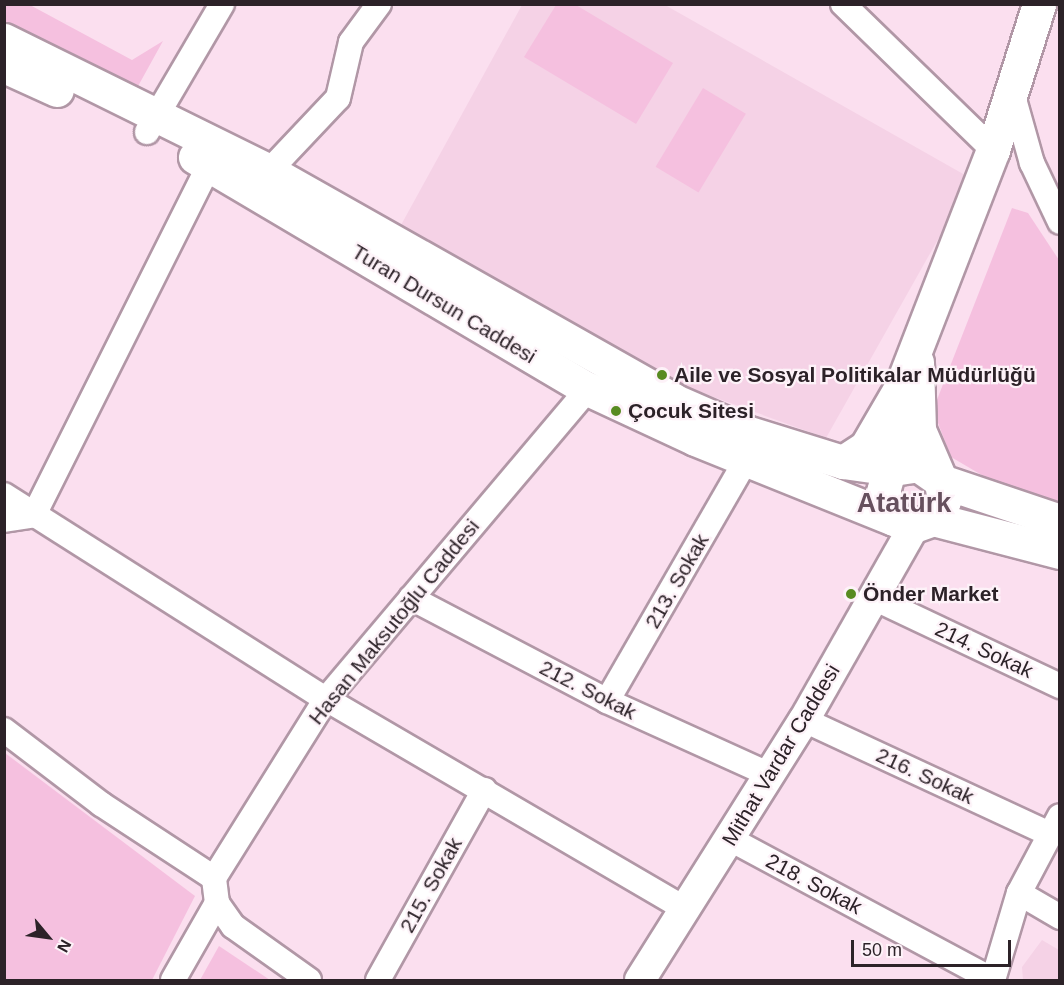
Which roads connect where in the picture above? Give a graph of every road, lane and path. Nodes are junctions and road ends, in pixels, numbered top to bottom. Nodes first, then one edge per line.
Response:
1 (222, 4) edge
2 (379, 4) edge
3 (843, 4) edge
4 (1039, 4) edge
5 (4, 40) edge
6 (4, 66) edge
7 (1012, 92) junction
8 (152, 123) junction
9 (993, 150) junction
10 (209, 165) junction
11 (269, 171) junction
12 (1059, 222) edge
13 (916, 359) junction
14 (588, 389) junction
15 (746, 460) junction
16 (843, 462) junction
17 (893, 469) junction
18 (941, 481) junction
19 (4, 495) edge
20 (34, 515) junction
21 (4, 520) edge
22 (914, 521) junction
23 (1059, 521) edge
24 (1059, 552) edge
25 (411, 598) junction
26 (876, 599) junction
27 (1059, 686) edge
28 (326, 699) junction
29 (607, 701) junction
30 (804, 720) junction
31 (4, 730) edge
32 (770, 775) junction
33 (484, 790) junction
34 (1053, 824) edge
35 (730, 839) junction
36 (214, 878) junction
37 (1019, 893) junction
38 (217, 903) junction
39 (684, 908) junction
40 (1059, 917) edge
41 (993, 980) edge
42 (173, 981) edge
43 (309, 981) edge
44 (378, 981) edge
45 (640, 981) edge

1 - 8 street
2 - 11 street
3 - 9 street
4 - 7 main road
5 - 8 main road, Turan Dursun Caddesi
6 - 8 main road, Turan Dursun Caddesi
7 - 9 main road
7 - 12 street
8 - 10 main road, Turan Dursun Caddesi
8 - 11 main road, Turan Dursun Caddesi
9 - 13 main road
10 - 14 main road, Turan Dursun Caddesi
10 - 20 street
11 - 16 main road, Turan Dursun Caddesi
13 - 16 main road
13 - 17 main road
13 - 18 main road
14 - 15 main road, Turan Dursun Caddesi
14 - 25 street, Hasan Maksutoğlu Caddesi
15 - 22 main road, Turan Dursun Caddesi
15 - 29 street, 213. Sokak
16 - 17 main road, Turan Dursun Caddesi
17 - 18 main road
17 - 22 main road
18 - 22 main road
18 - 23 main road
19 - 20 street
20 - 21 street
20 - 28 street
22 - 24 main road, Turan Dursun Caddesi
22 - 26 street, Mithat Vardar Caddesi
25 - 28 street, Hasan Maksutoğlu Caddesi
25 - 29 street, 212. Sokak
26 - 27 street, 214. Sokak
26 - 30 street, Mithat Vardar Caddesi
28 - 33 street
28 - 36 street, Hasan Maksutoğlu Caddesi
29 - 32 street, 212. Sokak
30 - 32 street, Mithat Vardar Caddesi
30 - 34 street, 216. Sokak
31 - 36 street
32 - 35 street, Mithat Vardar Caddesi
33 - 39 street
33 - 44 street, 215. Sokak
34 - 37 street
35 - 39 street, Mithat Vardar Caddesi
35 - 41 street, 218. Sokak
36 - 38 street
37 - 40 street
37 - 41 street
38 - 42 street
38 - 43 street
39 - 45 street, Mithat Vardar Caddesi

